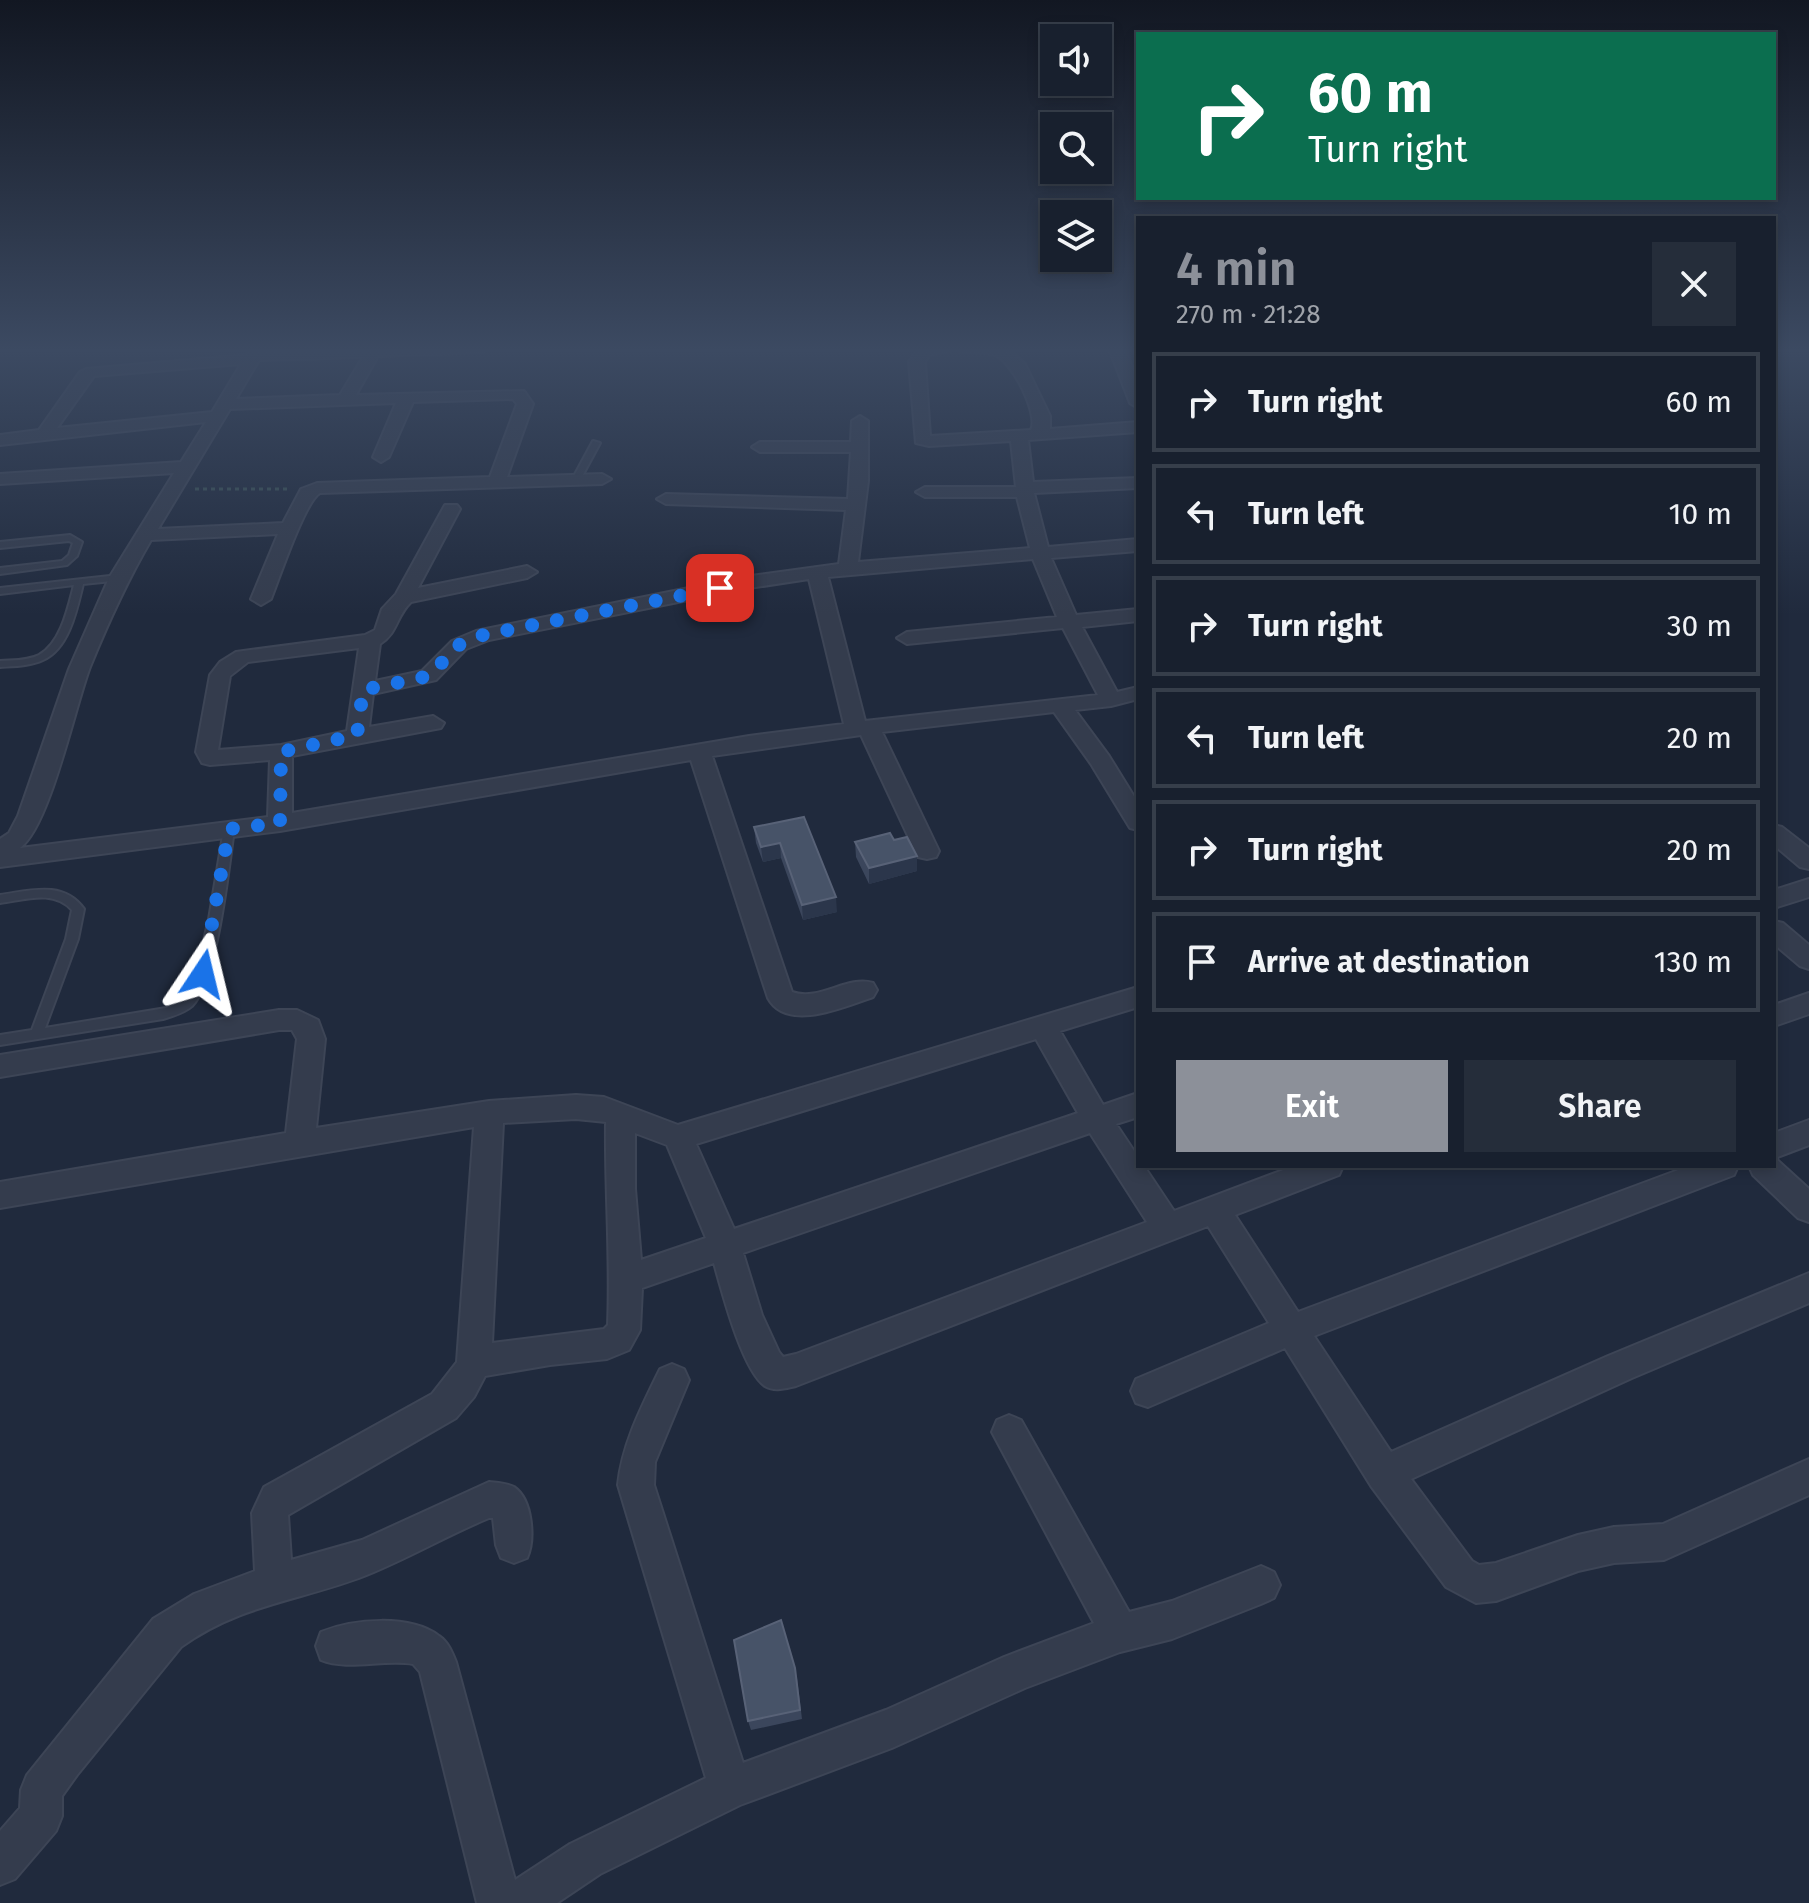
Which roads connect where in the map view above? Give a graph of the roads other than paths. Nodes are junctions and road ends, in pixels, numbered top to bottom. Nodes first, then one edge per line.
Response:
1 (1027, 436) edge
2 (23, 437) edge
3 (206, 437) edge
4 (390, 437) edge
5 (513, 437) edge
6 (859, 437) edge
7 (922, 437) edge
8 (1011, 437) edge
9 (0, 440) edge
10 (596, 443) dead end
11 (760, 447) dead end
12 (859, 447) junction
13 (381, 457) dead end
14 (187, 467) junction
15 (577, 478) junction
16 (0, 479) edge
17 (602, 479) dead end
18 (497, 481) junction
19 (1136, 483) edge
20 (1025, 490) junction
21 (925, 492) dead end
22 (666, 499) dead end
23 (855, 505) junction
24 (451, 509) dead end
25 (290, 528) junction
26 (147, 535) junction
27 (0, 545) edge
28 (1136, 545) edge
29 (1040, 553) junction
30 (848, 569) junction
31 (0, 571) edge
32 (527, 572) dead end
33 (817, 572) junction
34 (119, 578) junction
35 (79, 582) junction
36 (0, 591) edge
37 (404, 597) junction
38 (261, 599) dead end
39 (1136, 615) edge
40 (1069, 621) junction
41 (907, 638) dead end
42 (370, 641) junction
43 (0, 664) edge
44 (363, 690) junction
45 (1136, 694) edge
46 (1111, 700) junction
47 (1059, 704) junction
48 (433, 723) dead end
49 (862, 728) junction
50 (357, 735) junction
51 (281, 752) junction
52 (700, 753) junction
53 (1136, 819) edge
54 (280, 823) junction
55 (229, 829) junction
56 (1776, 835) edge
57 (0, 851) edge
58 (927, 851) dead end
59 (0, 859) edge
60 (1809, 861) edge
61 (1809, 888) edge
62 (1776, 898) edge
63 (0, 899) edge
64 (1776, 932) edge
65 (1809, 959) edge
66 (864, 990) dead end
67 (1136, 998) edge
68 (1809, 1003) edge
69 (1776, 1015) edge
70 (1042, 1025) junction
71 (37, 1033) junction
72 (0, 1040) edge
73 (0, 1066) edge
74 (1136, 1106) edge
75 (489, 1113) junction
76 (621, 1116) junction
77 (1096, 1118) junction
78 (1809, 1132) edge
79 (678, 1137) junction
80 (300, 1143) junction
81 (1776, 1145) edge
82 (1323, 1168) edge
83 (1718, 1168) edge
84 (1766, 1168) edge
85 (0, 1195) edge
86 (1213, 1208) junction
87 (1809, 1209) edge
88 (1167, 1227) junction
89 (725, 1247) junction
90 (626, 1279) junction
91 (1809, 1288) edge
92 (1290, 1330) junction
93 (474, 1362) junction
94 (672, 1380) dead end
95 (1148, 1391) dead end
96 (1009, 1432) dead end
97 (1384, 1473) junction
98 (1809, 1477) edge
99 (514, 1545) dead end
100 (274, 1582) junction
101 (1261, 1585) dead end
102 (1120, 1633) junction
103 (335, 1646) dead end
104 (730, 1788) junction
105 (0, 1864) edge
106 (499, 1903) edge
107 (519, 1903) edge

1 - 20 street
2 - 9 street
3 - 14 street
4 - 13 street
5 - 18 street
6 - 12 street
7 - 8 street
10 - 15 lane
11 - 12 street
12 - 23 street
14 - 16 street
14 - 26 street
15 - 17 street
15 - 18 street
18 - 25 street
19 - 20 street
20 - 21 street
20 - 29 street
22 - 23 street
23 - 30 street
24 - 37 street
25 - 26 street
25 - 38 street
26 - 34 street
27 - 31 lane
28 - 29 street
29 - 30 street
29 - 40 street
30 - 33 street
32 - 37 street
33 - 44 street
33 - 49 street
34 - 35 lane
34 - 57 street
35 - 36 lane
35 - 43 lane
37 - 42 street
39 - 40 street
40 - 41 street
40 - 46 street
42 - 44 street
42 - 51 street
44 - 50 street
45 - 46 street
46 - 47 street
47 - 49 street
47 - 53 street
48 - 50 street
49 - 52 street
49 - 58 street
50 - 51 street
51 - 54 street
52 - 54 street
52 - 66 street
54 - 55 street
55 - 59 street
55 - 71 lane
56 - 60 street
61 - 62 street
63 - 71 lane
64 - 65 street
67 - 70 street
68 - 69 street
70 - 77 street
70 - 79 street
71 - 72 lane
73 - 80 street
74 - 77 street
75 - 76 street
75 - 80 street
75 - 93 street
76 - 79 street
76 - 90 street
77 - 88 street
77 - 89 street
78 - 81 street
79 - 89 street
80 - 85 street
82 - 86 street
83 - 92 street
84 - 87 street
86 - 88 street
86 - 92 street
88 - 89 street
89 - 90 street
90 - 93 street
91 - 97 street
92 - 95 street
92 - 97 street
93 - 100 street
94 - 104 street
96 - 102 street
97 - 98 street
99 - 100 street
100 - 105 street
101 - 102 street
102 - 104 street
103 - 106 street
104 - 107 street

